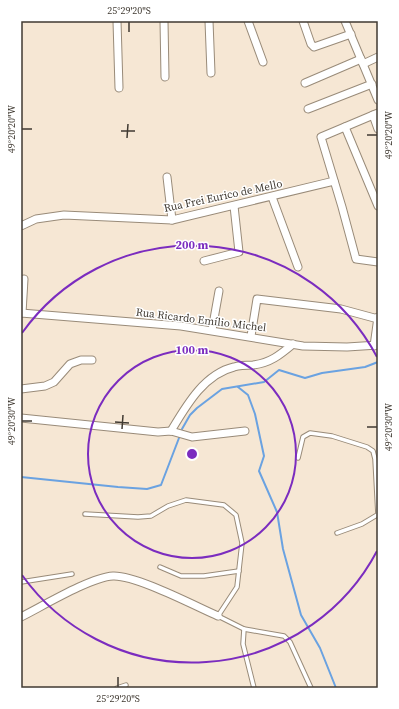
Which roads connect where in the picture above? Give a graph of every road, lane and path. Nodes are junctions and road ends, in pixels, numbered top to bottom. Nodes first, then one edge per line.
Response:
1 (117, 21) edge
2 (164, 21) edge
3 (209, 21) edge
4 (248, 21) edge
5 (303, 21) edge
6 (345, 21) edge
7 (351, 34) junction
8 (378, 57) edge
9 (263, 62) dead end
10 (362, 62) junction
11 (211, 73) dead end
12 (165, 76) dead end
13 (305, 83) dead end
14 (372, 84) junction
15 (119, 88) dead end
16 (378, 100) edge
17 (308, 110) dead end
18 (375, 114) edge
19 (345, 127) junction
20 (378, 129) edge
21 (167, 178) dead end
22 (334, 181) junction
23 (272, 197) junction
24 (234, 206) junction
25 (378, 206) edge
26 (172, 220) junction
27 (21, 226) edge
28 (204, 261) dead end
29 (378, 262) edge
30 (298, 268) dead end
31 (24, 279) dead end
32 (219, 291) dead end
33 (21, 313) edge
34 (378, 318) edge
35 (212, 330) junction
36 (251, 336) junction
37 (293, 344) junction
38 (376, 345) edge
39 (92, 360) dead end
40 (21, 389) edge
41 (21, 414) edge
42 (21, 418) edge
43 (31, 419) junction
44 (171, 431) junction
45 (245, 432) dead end
46 (298, 458) dead end
47 (85, 514) dead end
48 (378, 515) edge
49 (337, 533) dead end
50 (160, 567) dead end
51 (238, 571) junction
52 (72, 574) dead end
53 (21, 582) edge
54 (21, 616) edge
55 (218, 616) junction
56 (244, 629) junction
57 (126, 685) dead end
58 (117, 688) edge
59 (254, 688) edge
60 (311, 688) edge

1 - 15 street
2 - 12 street
3 - 11 street
4 - 9 street
5 - 7 street
6 - 7 street
7 - 10 street
8 - 10 street
10 - 13 street
10 - 14 street
14 - 16 street
14 - 17 street
18 - 19 street
18 - 20 street
19 - 22 street
19 - 25 street
21 - 26 street
22 - 23 street, Rua Frei Eurico de Mello
22 - 29 street
23 - 24 street, Rua Frei Eurico de Mello
23 - 30 street
24 - 26 street, Rua Frei Eurico de Mello
24 - 28 street
26 - 27 street, Rua Frei Eurico de Mello
31 - 33 street
32 - 35 street
33 - 35 street, Rua Ricardo Emílio Michel
34 - 36 street
34 - 38 street
35 - 36 street, Rua Ricardo Emílio Michel
36 - 37 street, Rua Ricardo Emílio Michel
37 - 38 street, Rua Ricardo Emílio Michel
37 - 44 street
39 - 40 street
41 - 43 street
42 - 43 street
43 - 44 street
44 - 45 street
46 - 48 lane
47 - 51 lane
48 - 49 lane
50 - 51 lane
51 - 55 lane
52 - 53 lane
54 - 55 street
55 - 56 lane
56 - 59 lane
56 - 60 lane
57 - 58 lane

